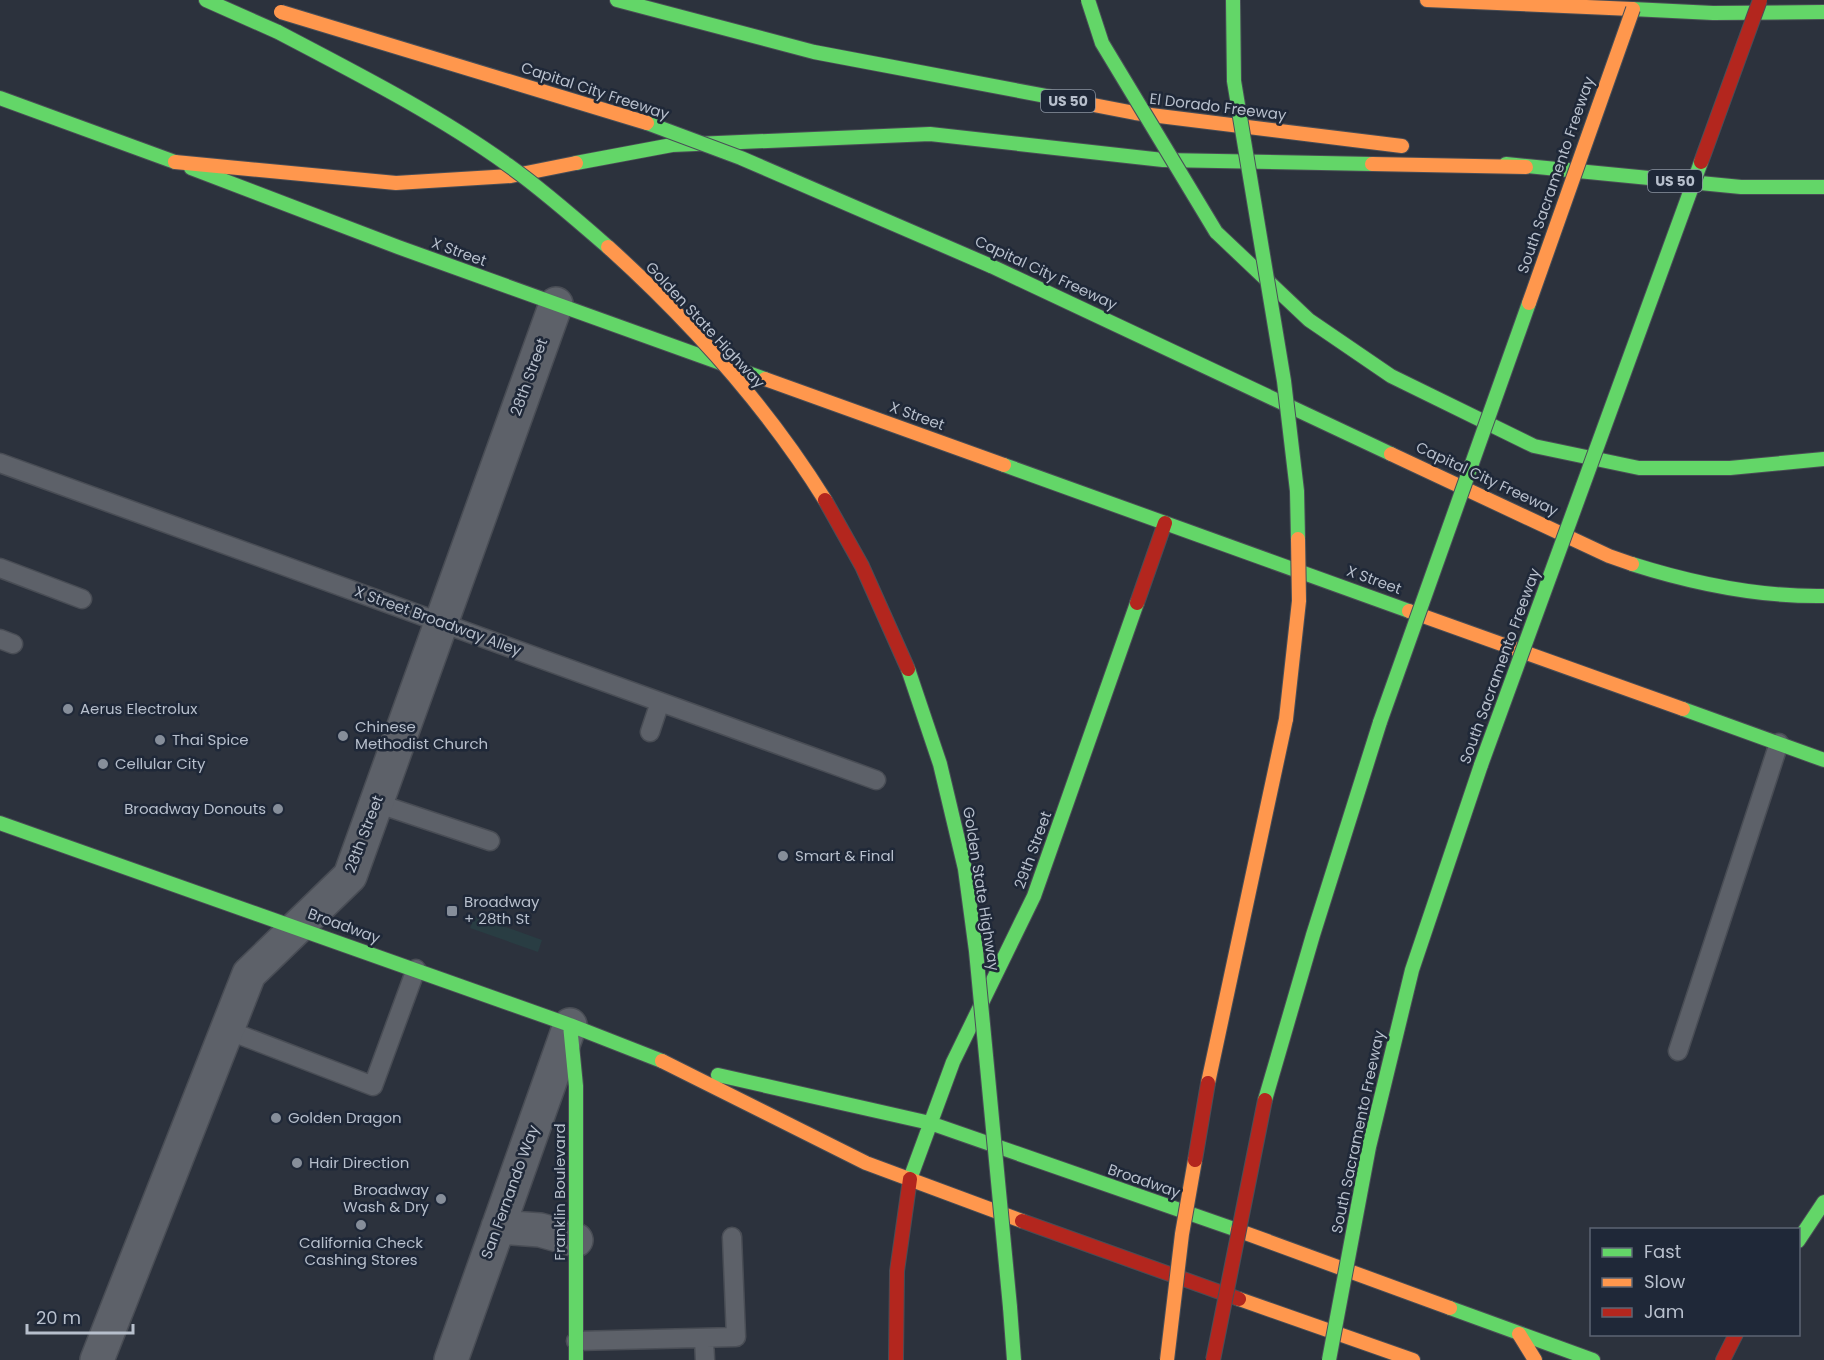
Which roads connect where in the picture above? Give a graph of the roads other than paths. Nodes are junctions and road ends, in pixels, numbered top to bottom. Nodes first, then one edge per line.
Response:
1 (206, 0) edge
2 (617, 0) edge
3 (1088, 0) edge
4 (1233, 0) edge
5 (1427, 0) edge
6 (1760, 0) edge
7 (1765, 0) edge
8 (1634, 3) edge
9 (276, 11) dead end
10 (1824, 12) edge
11 (1747, 34) junction
12 (0, 98) edge
13 (1412, 148) dead end
14 (1434, 152) dead end
15 (175, 162) junction
16 (1526, 167) junction
17 (1824, 187) edge
18 (556, 304) junction
19 (1824, 459) edge
20 (0, 463) edge
21 (1165, 523) junction
22 (0, 568) edge
23 (1824, 596) edge
24 (82, 599) dead end
25 (441, 623) junction
26 (660, 702) junction
27 (650, 732) dead end
28 (1779, 743) junction
29 (1824, 759) edge
30 (876, 780) dead end
31 (376, 803) junction
32 (0, 823) edge
33 (490, 841) dead end
34 (297, 927) junction
35 (416, 969) junction
36 (570, 1025) junction
37 (227, 1030) junction
38 (1678, 1051) dead end
39 (675, 1066) junction
40 (930, 1123) junction
41 (910, 1179) junction
42 (1824, 1202) edge
43 (498, 1227) junction
44 (732, 1237) dead end
45 (1800, 1237) edge
46 (576, 1240) junction
47 (1519, 1334) junction
48 (1735, 1337) edge
49 (704, 1339) junction
50 (576, 1341) junction
51 (97, 1360) edge
52 (451, 1360) edge
53 (576, 1360) edge
54 (705, 1360) edge
55 (896, 1360) edge
56 (1014, 1360) edge
57 (1167, 1360) edge
58 (1212, 1360) edge
59 (1329, 1360) edge
60 (1413, 1360) edge
61 (1535, 1360) edge
62 (1593, 1360) edge
63 (1723, 1360) edge

1 - 56 main road, Golden State Highway, bridge
2 - 13 main road, El Dorado Freeway / US 50
3 - 19 main road, bridge
4 - 57 main road, bridge
5 - 10 main road
6 - 11 main road, South Sacramento Freeway, bridge
7 - 11 main road, bridge
8 - 58 main road, South Sacramento Freeway, bridge
9 - 23 main road, Capital City Freeway, bridge
11 - 59 main road, South Sacramento Freeway, bridge
12 - 15 main road, X Street
14 - 16 main road, US 50
15 - 16 main road
15 - 18 main road, X Street
16 - 17 main road, US 50
18 - 21 main road, X Street
18 - 25 street, 28th Street
20 - 25 lane, X Street Broadway Alley
21 - 28 main road, X Street
21 - 40 main road, 29th Street
22 - 24 lane
25 - 26 lane, X Street Broadway Alley
25 - 31 street, 28th Street
26 - 27 lane
26 - 30 lane, X Street Broadway Alley
28 - 29 main road, X Street
28 - 38 lane
31 - 33 lane
31 - 34 street, 28th Street
32 - 34 main road, Broadway
34 - 35 main road, Broadway
34 - 37 street, 28th Street
35 - 36 main road, Broadway
35 - 37 lane
36 - 39 main road, Broadway
36 - 43 street, San Fernando Way
36 - 46 main road, Franklin Boulevard
37 - 51 street, 28th Street
39 - 40 main road, Broadway
39 - 41 main road, Broadway
40 - 41 main road, 29th Street
40 - 47 main road, Broadway
41 - 55 main road, 29th Street
41 - 60 main road, Broadway
42 - 45 main road
43 - 46 street
43 - 52 street, San Fernando Way
44 - 49 lane
46 - 50 main road, Franklin Boulevard
47 - 61 main road
47 - 62 main road, Broadway
48 - 63 main road
49 - 50 lane
49 - 54 lane
50 - 53 main road, Franklin Boulevard

